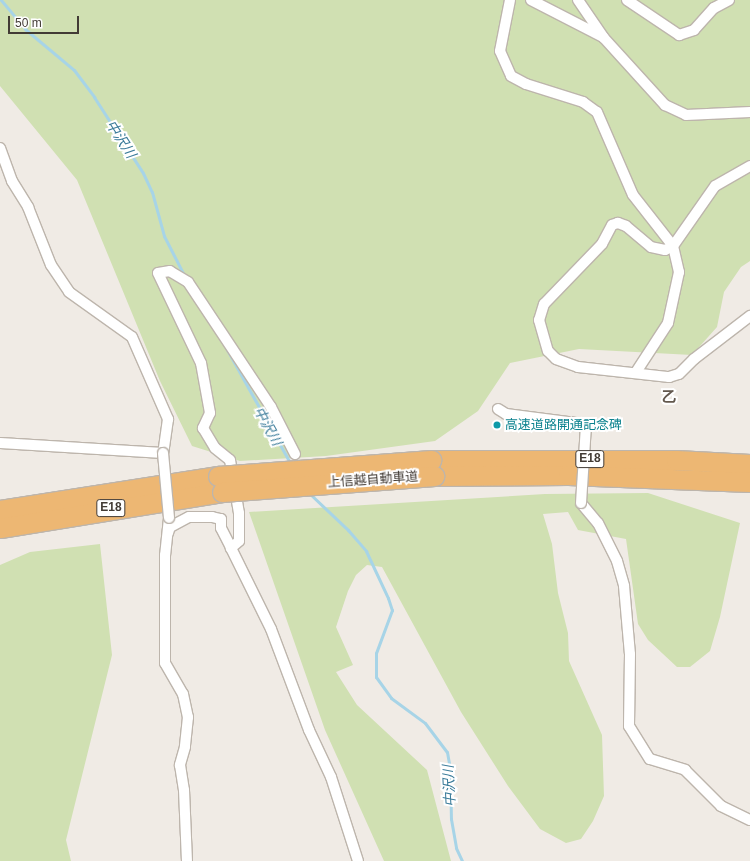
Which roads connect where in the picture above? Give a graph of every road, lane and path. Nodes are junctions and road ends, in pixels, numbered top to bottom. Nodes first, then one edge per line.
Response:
1 (510, 0) edge
2 (531, 0) edge
3 (578, 0) edge
4 (627, 0) edge
5 (728, 0) edge
6 (604, 38) junction
7 (750, 112) edge
8 (0, 148) edge
9 (750, 166) edge
10 (673, 246) junction
11 (750, 316) edge
12 (636, 372) junction
13 (498, 409) dead end
14 (0, 443) edge
15 (163, 453) junction
16 (295, 454) dead end
17 (750, 464) edge
18 (433, 468) junction
19 (750, 482) edge
20 (220, 484) junction
21 (0, 510) edge
22 (0, 528) edge
23 (231, 548) junction
24 (165, 555) junction
25 (750, 820) edge
26 (187, 861) edge
27 (358, 861) edge

1 - 10 street
2 - 6 street
3 - 6 street
4 - 5 street
6 - 7 street
8 - 15 street
9 - 10 street
10 - 12 street
10 - 12 street
11 - 12 street
13 - 25 street, bridge
14 - 15 street
15 - 24 street, bridge
16 - 23 street
17 - 18 highway, 上信越自動車道 / E18
18 - 19 highway, 上信越自動車道 / E18
18 - 20 highway, 上信越自動車道 / E18, bridge
20 - 21 highway, 上信越自動車道 / E18
20 - 22 highway, 上信越自動車道 / E18
23 - 24 street
23 - 27 street
24 - 26 street

